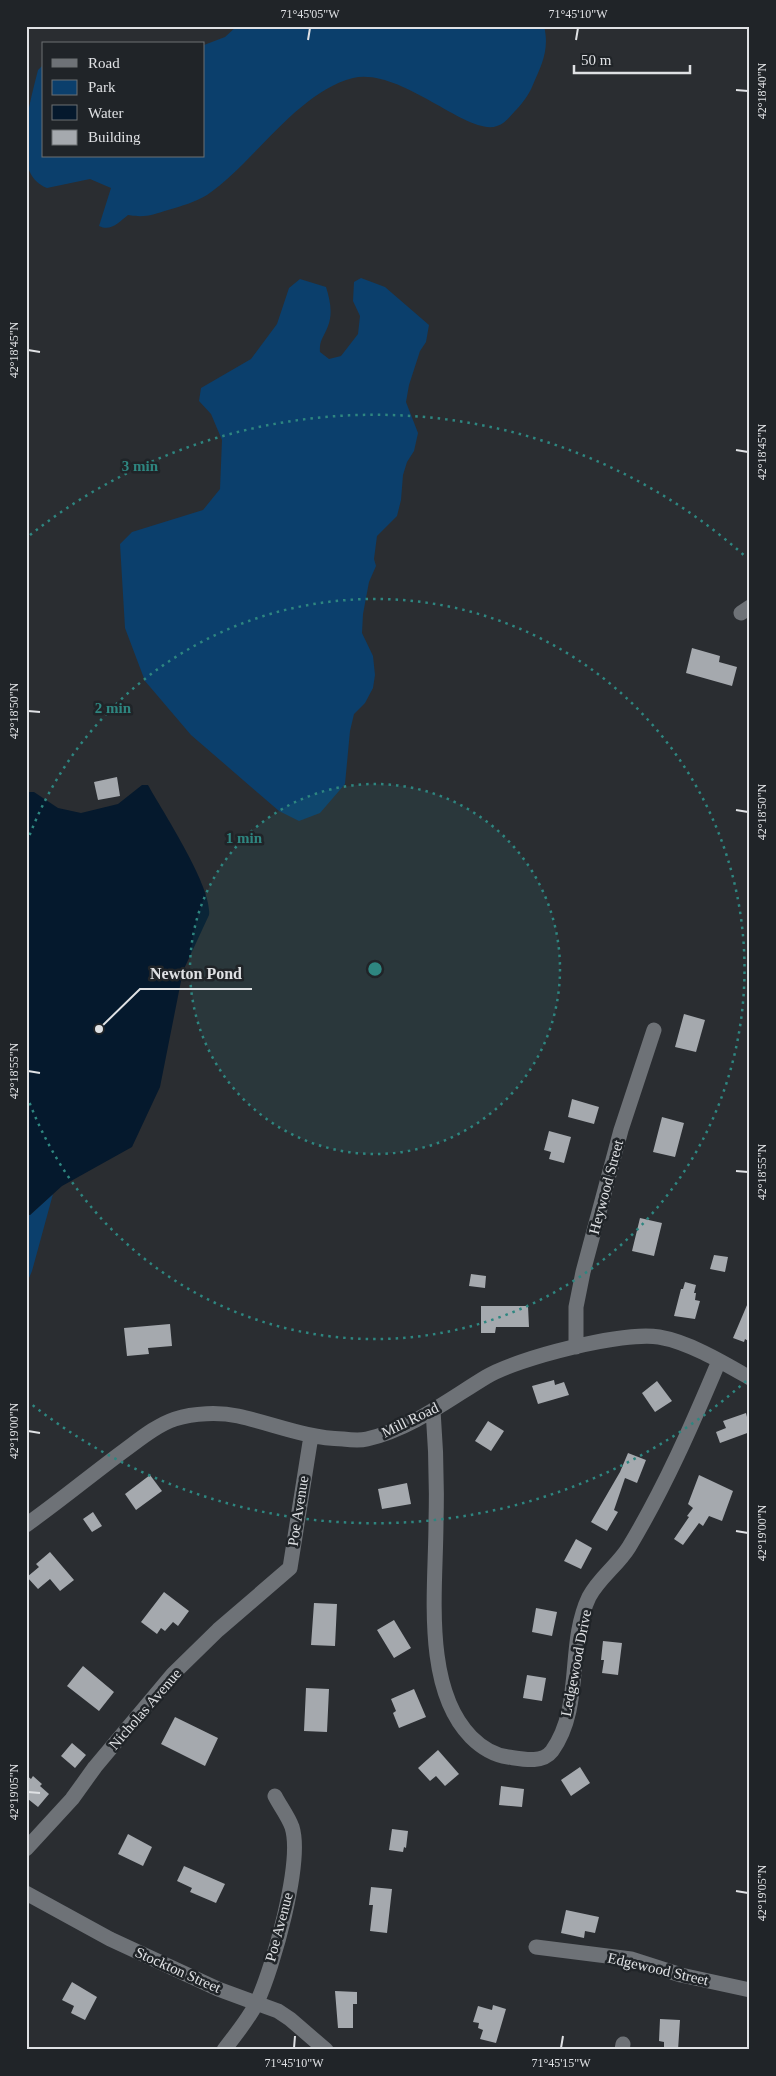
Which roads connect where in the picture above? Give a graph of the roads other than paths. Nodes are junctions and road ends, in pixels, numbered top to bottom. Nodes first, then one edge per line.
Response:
1 (654, 1030) dead end
2 (576, 1347) junction
3 (719, 1361) junction
4 (750, 1378) edge
5 (433, 1410) junction
6 (311, 1436) junction
7 (26, 1525) edge
8 (276, 1580) joint
9 (275, 1796) dead end
10 (26, 1849) edge
11 (26, 1893) edge
12 (536, 1946) dead end
13 (750, 1990) edge
14 (257, 2003) junction
15 (224, 2050) edge
16 (326, 2050) edge

1 - 2 street, Heywood Street
2 - 3 street, Mill Road
2 - 5 street, Mill Road
3 - 4 street, Mill Road
3 - 5 street, Ledgewood Drive
5 - 6 street, Mill Road
6 - 7 street, Mill Road
6 - 8 street, Poe Avenue
8 - 10 street, Nicholas Avenue
9 - 14 street, Poe Avenue
11 - 14 street, Stockton Street
12 - 13 street, Edgewood Street
14 - 15 street, Poe Avenue
14 - 16 street, Stockton Street

